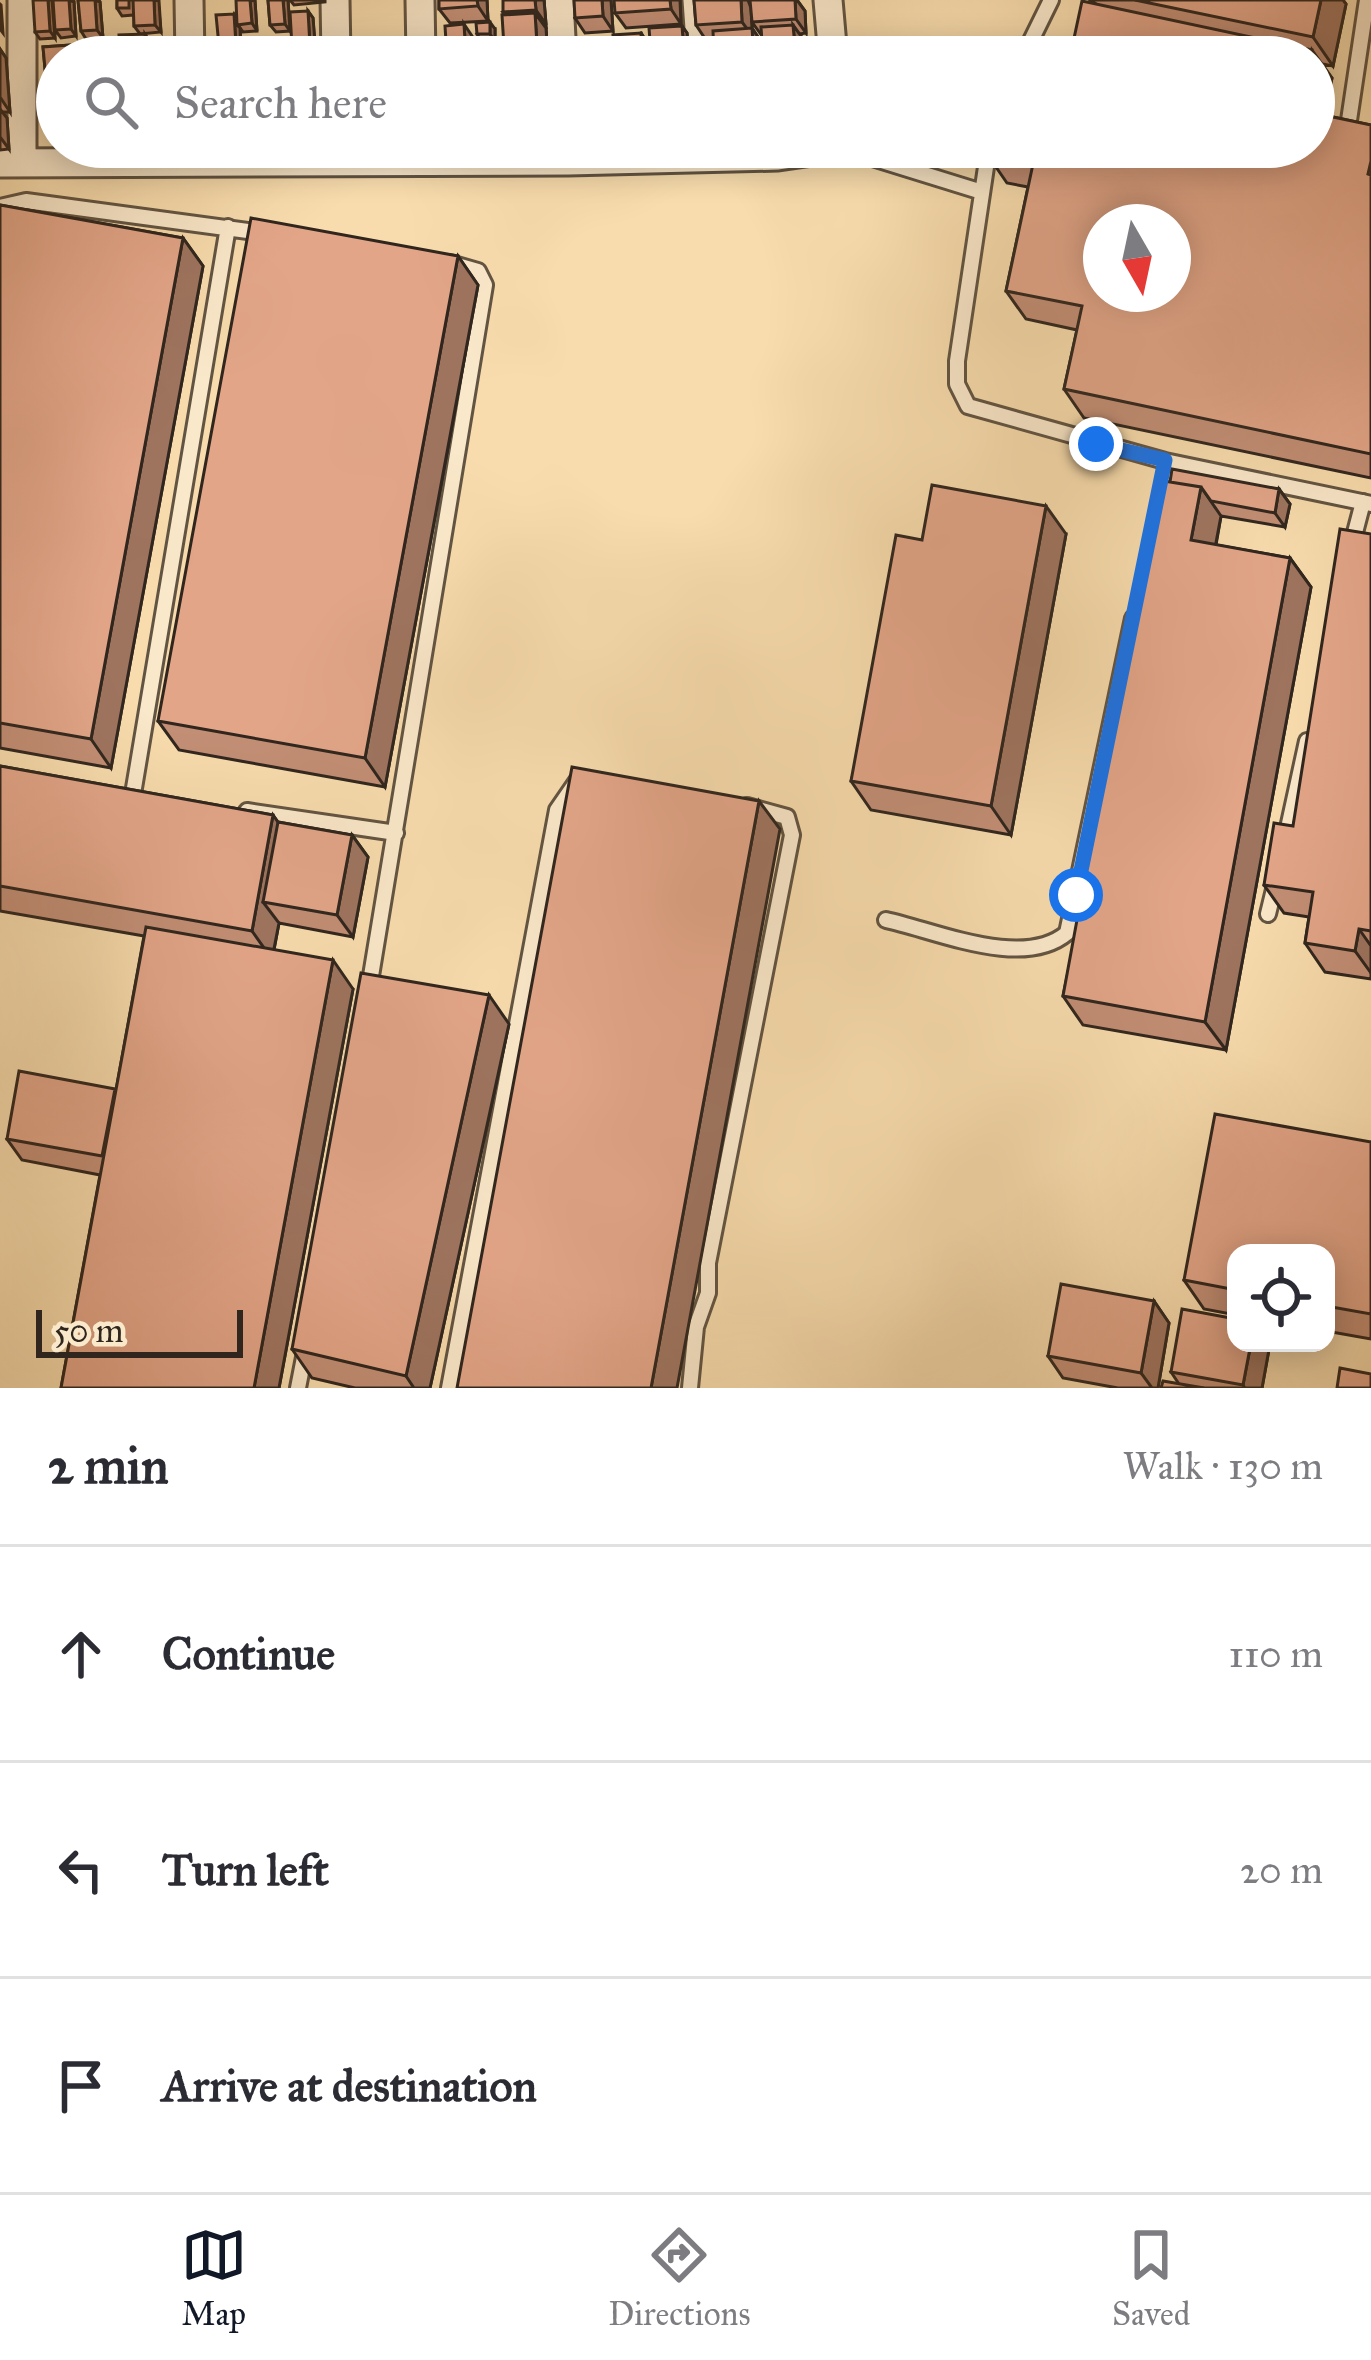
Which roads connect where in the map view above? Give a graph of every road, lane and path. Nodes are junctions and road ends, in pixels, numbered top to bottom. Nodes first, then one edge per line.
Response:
1 (22, 0) edge
2 (189, 0) edge
3 (335, 0) edge
4 (420, 0) edge
5 (559, 0) edge
6 (697, 0) edge
7 (828, 0) edge
8 (1052, 0) edge
9 (1368, 5) edge
10 (190, 36) edge
11 (335, 36) edge
12 (421, 36) edge
13 (561, 36) edge
14 (700, 36) edge
15 (831, 36) edge
16 (1034, 36) edge
17 (1348, 127) edge
18 (11, 163) edge
19 (905, 168) edge
20 (986, 168) edge
21 (982, 192) junction
22 (0, 206) edge
23 (228, 227) junction
24 (276, 235) edge
25 (441, 262) edge
26 (1165, 460) junction
27 (1160, 484) edge
28 (1367, 503) edge
29 (1347, 567) edge
30 (1137, 598) edge
31 (1310, 729) edge
32 (598, 784) edge
33 (111, 790) edge
34 (133, 794) junction
35 (155, 797) edge
36 (739, 805) edge
37 (221, 807) edge
38 (396, 833) junction
39 (1268, 914) edge
40 (886, 920) dead end
41 (364, 1016) edge
42 (308, 1335) edge
43 (298, 1388) edge
44 (448, 1388) edge
45 (690, 1388) edge

1 - 18 street
2 - 10 street
3 - 11 street
4 - 12 street
5 - 13 street
6 - 14 street
7 - 15 street
8 - 16 lane
9 - 17 lane
19 - 21 lane
20 - 21 lane
21 - 26 lane
22 - 23 lane
23 - 24 lane
23 - 34 lane
25 - 38 lane
26 - 27 lane
26 - 28 lane
28 - 29 lane
30 - 40 lane
31 - 39 lane
32 - 44 lane
33 - 34 lane
34 - 35 lane
36 - 45 lane
37 - 38 lane
38 - 41 lane
42 - 43 lane

